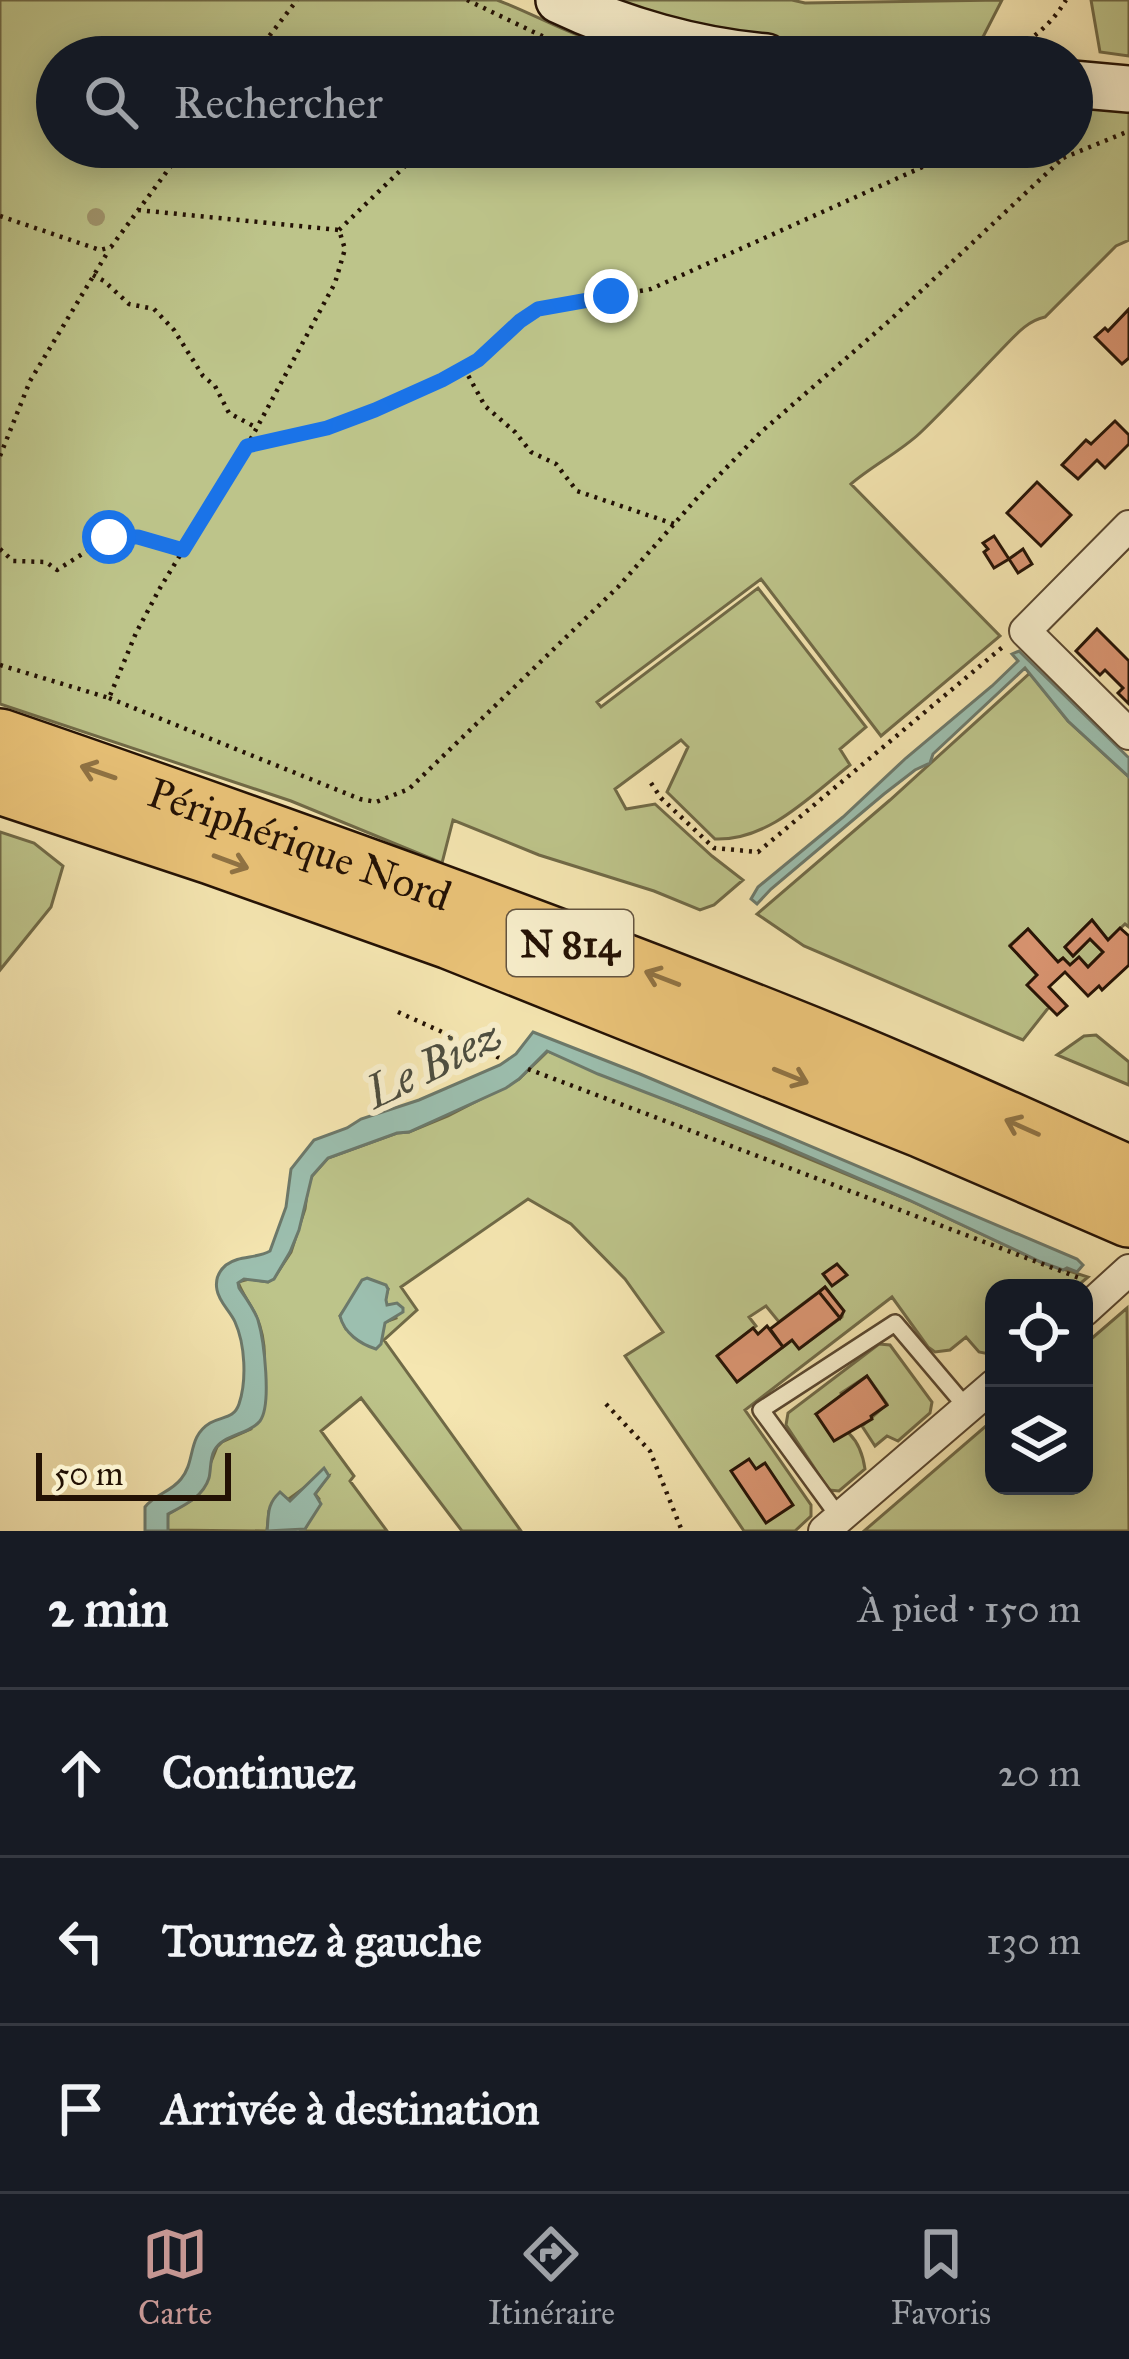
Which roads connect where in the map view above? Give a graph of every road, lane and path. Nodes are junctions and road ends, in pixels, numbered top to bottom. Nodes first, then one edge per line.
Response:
1 (297, 0) edge
2 (559, 0) edge
3 (1066, 0) edge
4 (270, 36) edge
5 (656, 36) edge
6 (1036, 36) edge
7 (1093, 86) edge
8 (1129, 89) edge
9 (1129, 131) edge
10 (1093, 146) edge
11 (169, 168) edge
12 (403, 168) edge
13 (921, 168) edge
14 (1052, 168) edge
15 (138, 210) junction
16 (0, 216) edge
17 (339, 230) junction
18 (111, 247) junction
19 (93, 275) junction
20 (464, 368) junction
21 (257, 428) junction
22 (247, 446) junction
23 (0, 456) edge
24 (674, 524) junction
25 (1129, 526) edge
26 (0, 549) edge
27 (183, 550) junction
28 (1025, 631) junction
29 (0, 665) edge
30 (109, 698) junction
31 (1129, 734) edge
32 (0, 738) edge
33 (651, 783) dead end
34 (0, 785) edge
35 (398, 1012) dead end
36 (504, 1060) dead end
37 (528, 1069) dead end
38 (1129, 1174) edge
39 (1129, 1218) edge
40 (1119, 1280) edge
41 (1093, 1304) edge
42 (992, 1387) edge
43 (606, 1404) dead end
44 (968, 1408) junction
45 (831, 1524) edge
46 (682, 1531) edge

1 - 4 path
2 - 5 street
3 - 6 path
7 - 8 street
9 - 10 path
11 - 15 path
12 - 17 path
13 - 20 path
14 - 24 path
15 - 17 path
15 - 18 path
16 - 18 path
17 - 21 path
18 - 19 path
19 - 21 path
19 - 23 path
20 - 22 path
20 - 24 path
21 - 22 path
22 - 27 path
24 - 30 path
25 - 28 street
26 - 27 path
27 - 30 path
28 - 31 street
28 - 33 path
29 - 30 path
38 -> 32 highway, Périphérique Nord / N 814
34 -> 39 highway, Périphérique Nord / N 814
35 - 36 path
37 - 40 path
40 - 41 street
42 - 44 street
43 - 46 path
44 - 45 street
44 - 45 lane

